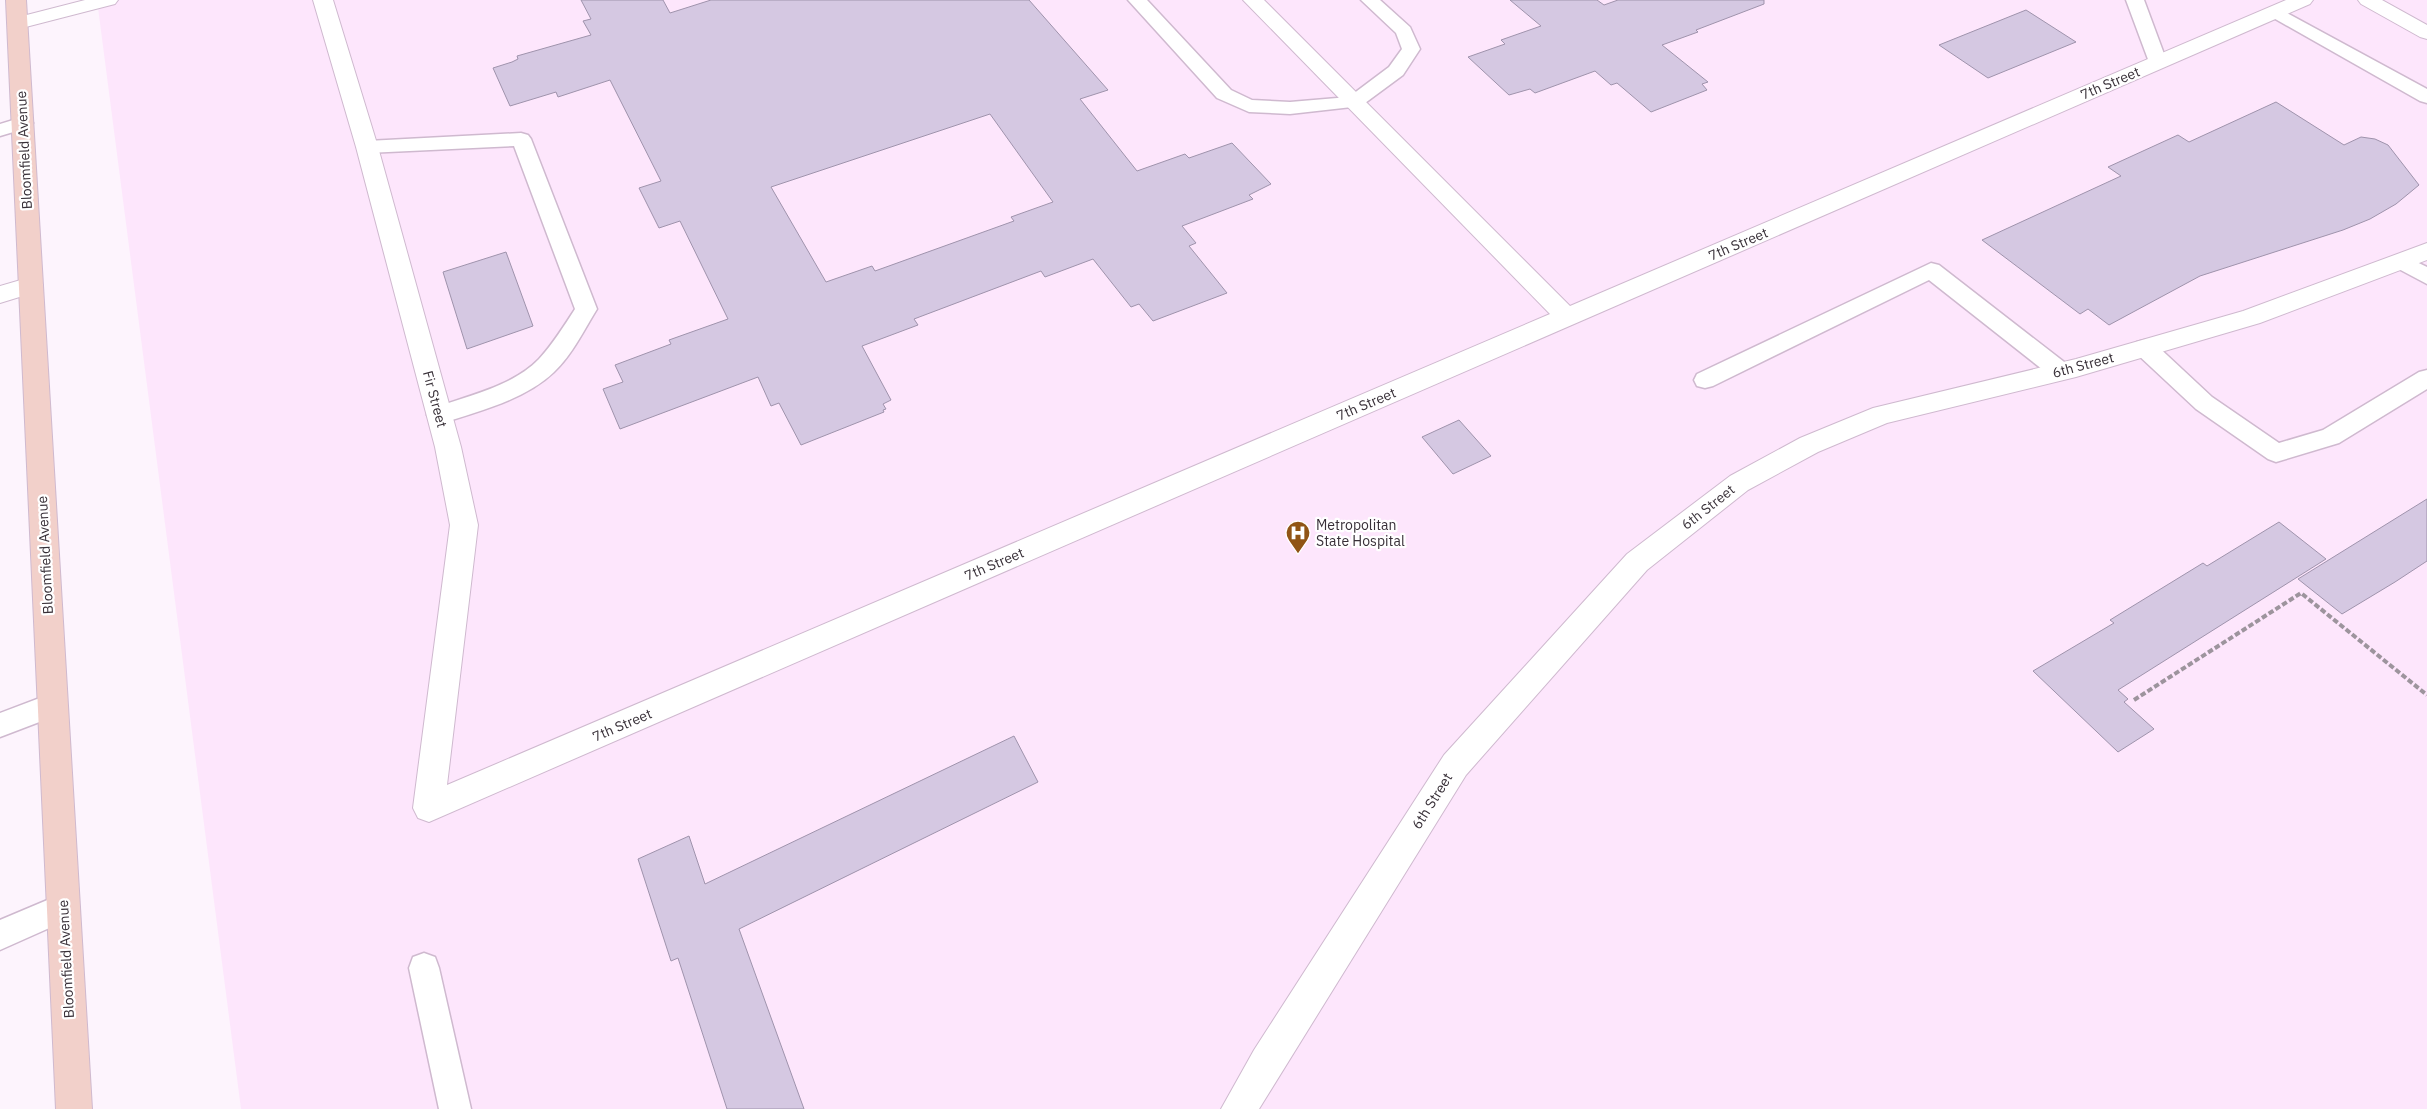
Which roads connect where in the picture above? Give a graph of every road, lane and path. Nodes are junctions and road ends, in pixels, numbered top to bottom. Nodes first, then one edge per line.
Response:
1 (108, 0) edge
2 (323, 0) edge
3 (1137, 0) edge
4 (1253, 0) edge
5 (1370, 0) edge
6 (2135, 0) edge
7 (2303, 0) edge
8 (2368, 0) edge
9 (17, 12) edge
10 (2276, 12) junction
11 (2427, 33) edge
12 (2158, 62) junction
13 (2427, 97) edge
14 (1354, 102) junction
15 (11, 127) edge
16 (367, 147) junction
17 (2427, 251) edge
18 (2402, 262) junction
19 (2427, 277) edge
20 (31, 285) junction
21 (0, 295) edge
22 (1567, 317) junction
23 (2145, 348) junction
24 (2060, 372) junction
25 (2427, 378) edge
26 (1705, 380) dead end
27 (439, 415) junction
28 (2427, 696) edge
29 (2134, 700) dead end
30 (52, 705) junction
31 (0, 725) edge
32 (429, 808) joint
33 (64, 907) junction
34 (0, 935) edge
35 (424, 968) dead end
36 (74, 1109) edge
37 (455, 1109) edge
38 (1239, 1109) edge

1 - 9 street
2 - 16 street, Fir Street
3 - 14 lane
4 - 14 street
5 - 14 lane
6 - 12 lane
7 - 10 street, 7th Street
8 - 11 street
9 - 15 main road, Bloomfield Avenue
10 - 12 street, 7th Street
10 - 13 lane
12 - 22 street, 7th Street
14 - 22 street
15 - 20 main road, Bloomfield Avenue
16 - 27 street, Fir Street
16 - 27 lane
17 - 18 street, 6th Street
18 - 19 lane
18 - 23 street, 6th Street
20 - 21 street
20 - 30 main road, Bloomfield Avenue
22 - 32 street, 7th Street
23 - 24 street, 6th Street
23 - 25 lane
24 - 26 lane
24 - 38 street, 6th Street
27 - 32 street, Fir Street
28 - 29 path
30 - 31 lane
30 - 33 main road, Bloomfield Avenue
33 - 34 lane
33 - 36 main road, Bloomfield Avenue
35 - 37 lane

